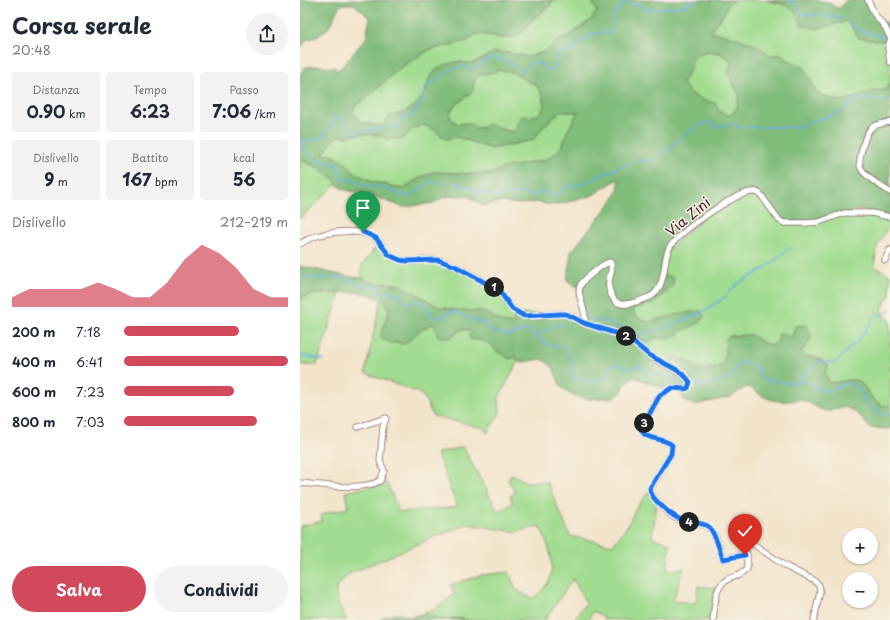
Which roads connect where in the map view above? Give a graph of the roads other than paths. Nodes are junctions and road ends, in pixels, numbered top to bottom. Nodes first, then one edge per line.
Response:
1 (868, 0) edge
2 (890, 37) edge
3 (890, 41) edge
4 (890, 62) edge
5 (890, 122) edge
6 (890, 192) edge
7 (890, 218) edge
8 (300, 244) edge
9 (890, 250) edge
10 (885, 260) dead end
11 (584, 323) junction
12 (358, 427) dead end
13 (300, 483) edge
14 (752, 543) dead end
15 (713, 620) edge
16 (814, 620) edge

1 - 2 street
3 - 4 street
5 - 6 street
7 - 11 street, Via Zini
8 - 11 street
9 - 10 street
11 - 15 street
12 - 13 street
14 - 16 street

